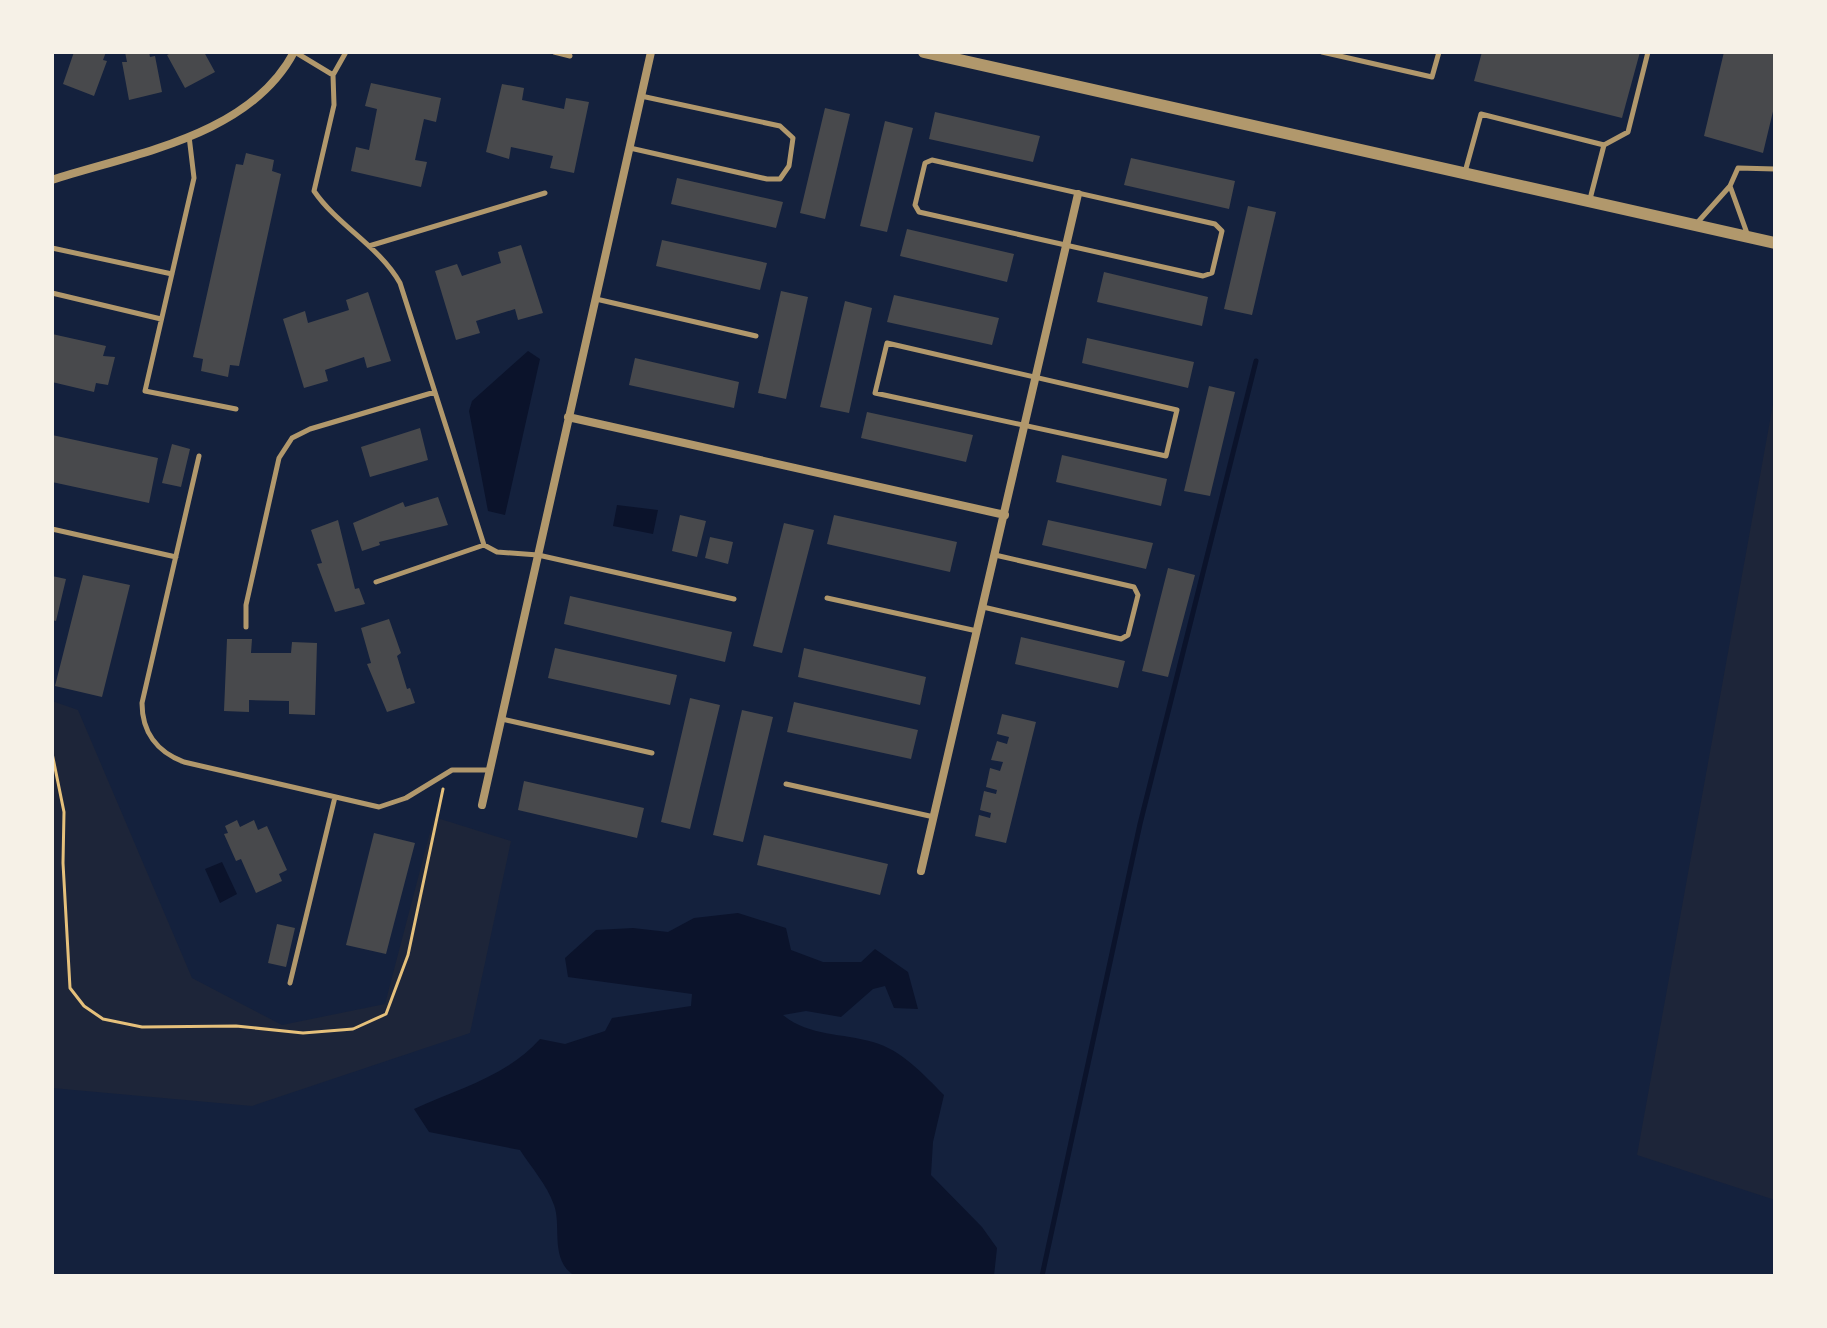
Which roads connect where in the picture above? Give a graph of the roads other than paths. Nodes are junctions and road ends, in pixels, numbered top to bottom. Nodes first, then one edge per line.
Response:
1 (294, 52) edge
2 (346, 52) edge
3 (554, 52) edge
4 (651, 52) edge
5 (924, 52) edge
6 (1322, 52) edge
7 (1439, 52) edge
8 (1648, 52) edge
9 (570, 56) dead end
10 (333, 75) junction
11 (641, 96) junction
12 (189, 135) junction
13 (1604, 145) junction
14 (630, 148) junction
15 (1775, 169) edge
16 (1464, 173) junction
17 (52, 180) edge
18 (1730, 186) junction
19 (545, 193) dead end
20 (1078, 194) junction
21 (1590, 199) junction
22 (1696, 224) junction
23 (1748, 237) junction
24 (1775, 243) edge
25 (368, 246) junction
26 (1067, 246) junction
27 (52, 248) edge
28 (172, 274) junction
29 (52, 293) edge
30 (596, 299) junction
31 (161, 319) junction
32 (756, 336) dead end
33 (1036, 377) junction
34 (435, 392) junction
35 (236, 409) dead end
36 (568, 417) junction
37 (1025, 427) junction
38 (199, 456) dead end
39 (1005, 515) junction
40 (52, 529) edge
41 (484, 545) junction
42 (538, 555) junction
43 (995, 555) junction
44 (176, 557) junction
45 (376, 582) dead end
46 (827, 598) dead end
47 (734, 599) dead end
48 (983, 607) junction
49 (246, 627) dead end
50 (977, 631) junction
51 (502, 719) junction
52 (652, 753) dead end
53 (490, 770) junction
54 (786, 784) dead end
55 (335, 797) junction
56 (482, 805) dead end
57 (934, 817) junction
58 (921, 871) dead end
59 (290, 983) dead end

1 - 10 lane
1 - 12 street
2 - 10 lane
3 - 9 lane
4 - 11 street
5 - 16 street
6 - 7 lane
8 - 13 lane
10 - 25 lane
11 - 14 street
11 - 14 lane
12 - 17 street
12 - 28 lane
13 - 16 lane
13 - 21 lane
14 - 30 street
15 - 18 lane
16 - 21 street
18 - 22 lane
18 - 23 lane
19 - 25 lane
20 - 26 street
20 - 26 lane
20 - 26 lane
21 - 22 street
22 - 23 street
23 - 24 street
25 - 34 lane
26 - 33 street
27 - 28 lane
28 - 31 lane
29 - 31 lane
30 - 32 lane
30 - 36 street
31 - 35 lane
33 - 37 street
33 - 37 lane
33 - 37 lane
34 - 41 lane
34 - 49 lane
36 - 39 street
36 - 42 street
37 - 39 street
38 - 44 lane
39 - 43 street
40 - 44 lane
41 - 42 lane
41 - 45 lane
42 - 47 lane
42 - 51 street
43 - 48 street
43 - 48 lane
44 - 55 lane
46 - 50 lane
48 - 50 street
50 - 57 street
51 - 52 lane
51 - 53 street
53 - 55 lane
53 - 56 street
54 - 57 lane
55 - 59 lane
57 - 58 street

